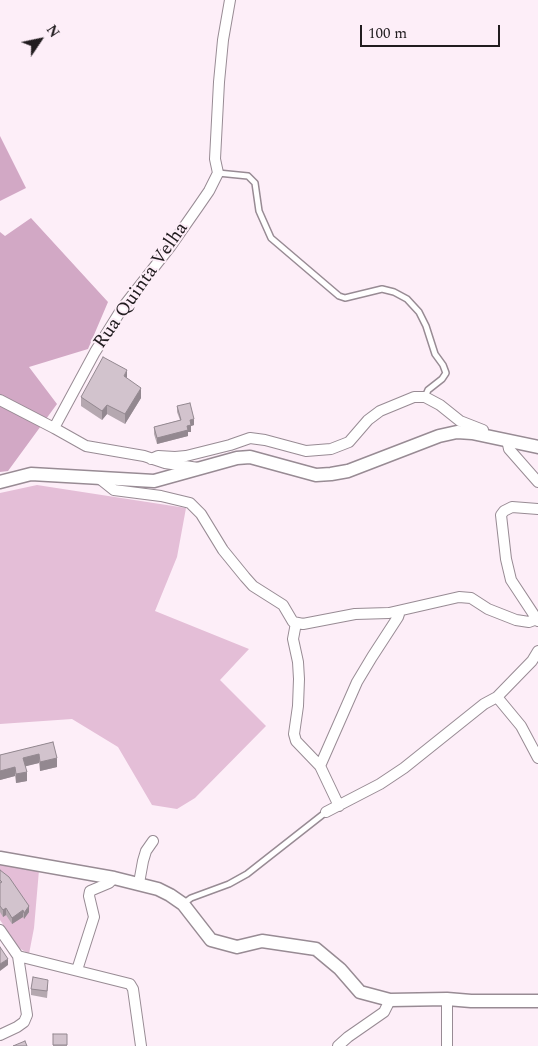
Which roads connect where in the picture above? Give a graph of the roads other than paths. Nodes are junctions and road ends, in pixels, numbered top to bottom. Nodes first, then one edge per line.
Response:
1 (230, 0) edge
2 (218, 173) junction
3 (425, 397) junction
4 (0, 400) edge
5 (54, 428) junction
6 (505, 440) junction
7 (538, 447) edge
8 (151, 459) junction
9 (201, 468) junction
10 (99, 478) junction
11 (0, 482) edge
12 (538, 482) edge
13 (538, 509) edge
14 (400, 611) junction
15 (538, 620) edge
16 (296, 623) junction
17 (538, 651) edge
18 (497, 697) junction
19 (538, 758) edge
20 (320, 766) junction
21 (339, 806) junction
22 (326, 812) joint
23 (153, 841) dead end
24 (0, 858) edge
25 (114, 878) junction
26 (140, 883) junction
27 (183, 904) junction
28 (0, 930) edge
29 (18, 956) junction
30 (77, 970) junction
31 (447, 999) junction
32 (390, 1000) junction
33 (538, 1001) edge
34 (0, 1035) edge
35 (141, 1046) edge
36 (338, 1046) edge
37 (447, 1046) edge

1 - 2 street
2 - 3 lane
2 - 5 street, Rua Quinta Velha
3 - 6 street
3 - 8 street
4 - 5 street
5 - 8 street
6 - 7 street
6 - 9 street
6 - 12 street
8 - 9 street
9 - 10 street
10 - 11 street
10 - 16 street
13 - 15 street
14 - 15 street
14 - 16 street
14 - 20 street
16 - 20 street
17 - 18 street
18 - 19 street
18 - 21 street
20 - 21 street
21 - 22 street
22 - 27 lane
23 - 26 street
24 - 25 street
25 - 26 street
25 - 30 street
26 - 27 street
27 - 32 street
28 - 29 street
29 - 30 street
29 - 34 street
30 - 35 street
31 - 32 street
31 - 33 street
31 - 37 street
32 - 36 street

